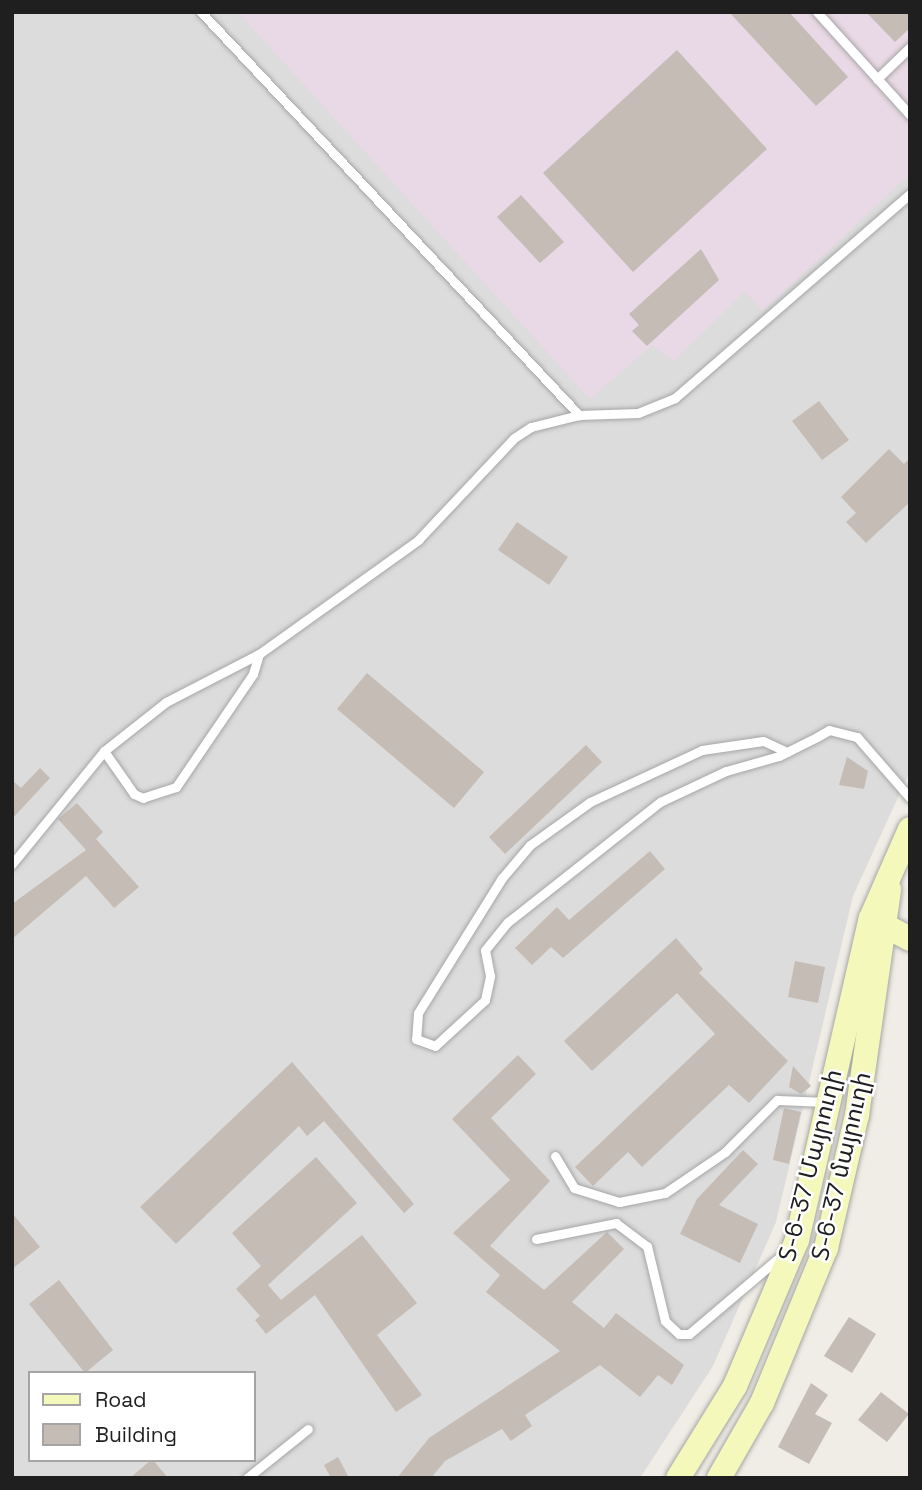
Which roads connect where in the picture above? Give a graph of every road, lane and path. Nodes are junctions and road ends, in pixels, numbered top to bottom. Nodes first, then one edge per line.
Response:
1 (201, 12) edge
2 (817, 12) edge
3 (910, 47) edge
4 (877, 79) junction
5 (910, 115) edge
6 (910, 194) edge
7 (579, 415) junction
8 (259, 654) junction
9 (104, 751) junction
10 (787, 752) junction
11 (910, 798) edge
12 (910, 829) edge
13 (12, 864) edge
14 (879, 922) junction
15 (910, 939) edge
16 (830, 1102) junction
17 (555, 1156) dead end
18 (536, 1239) dead end
19 (797, 1240) junction
20 (826, 1248) junction
21 (308, 1429) dead end
22 (247, 1478) edge
23 (678, 1478) edge
24 (719, 1478) edge

1 - 7 lane
2 - 4 lane
3 - 4 lane
4 - 5 lane
6 - 7 lane
7 - 8 lane
8 - 9 lane
8 - 9 lane
9 - 13 lane
10 - 10 lane
10 - 11 lane
12 - 14 main road, Տ-6-37 մայրուղի
14 - 15 main road
14 - 16 main road, Տ-6-37 Մայրուղի
14 - 20 main road, Տ-6-37 մայրուղի
16 - 17 lane
16 - 19 main road, Տ-6-37 Մայրուղի
18 - 19 lane
19 - 20 main road
19 - 23 main road, Տ-6-37 Մայրուղի
20 - 24 main road, Տ-6-37 մայրուղի
21 - 22 lane

